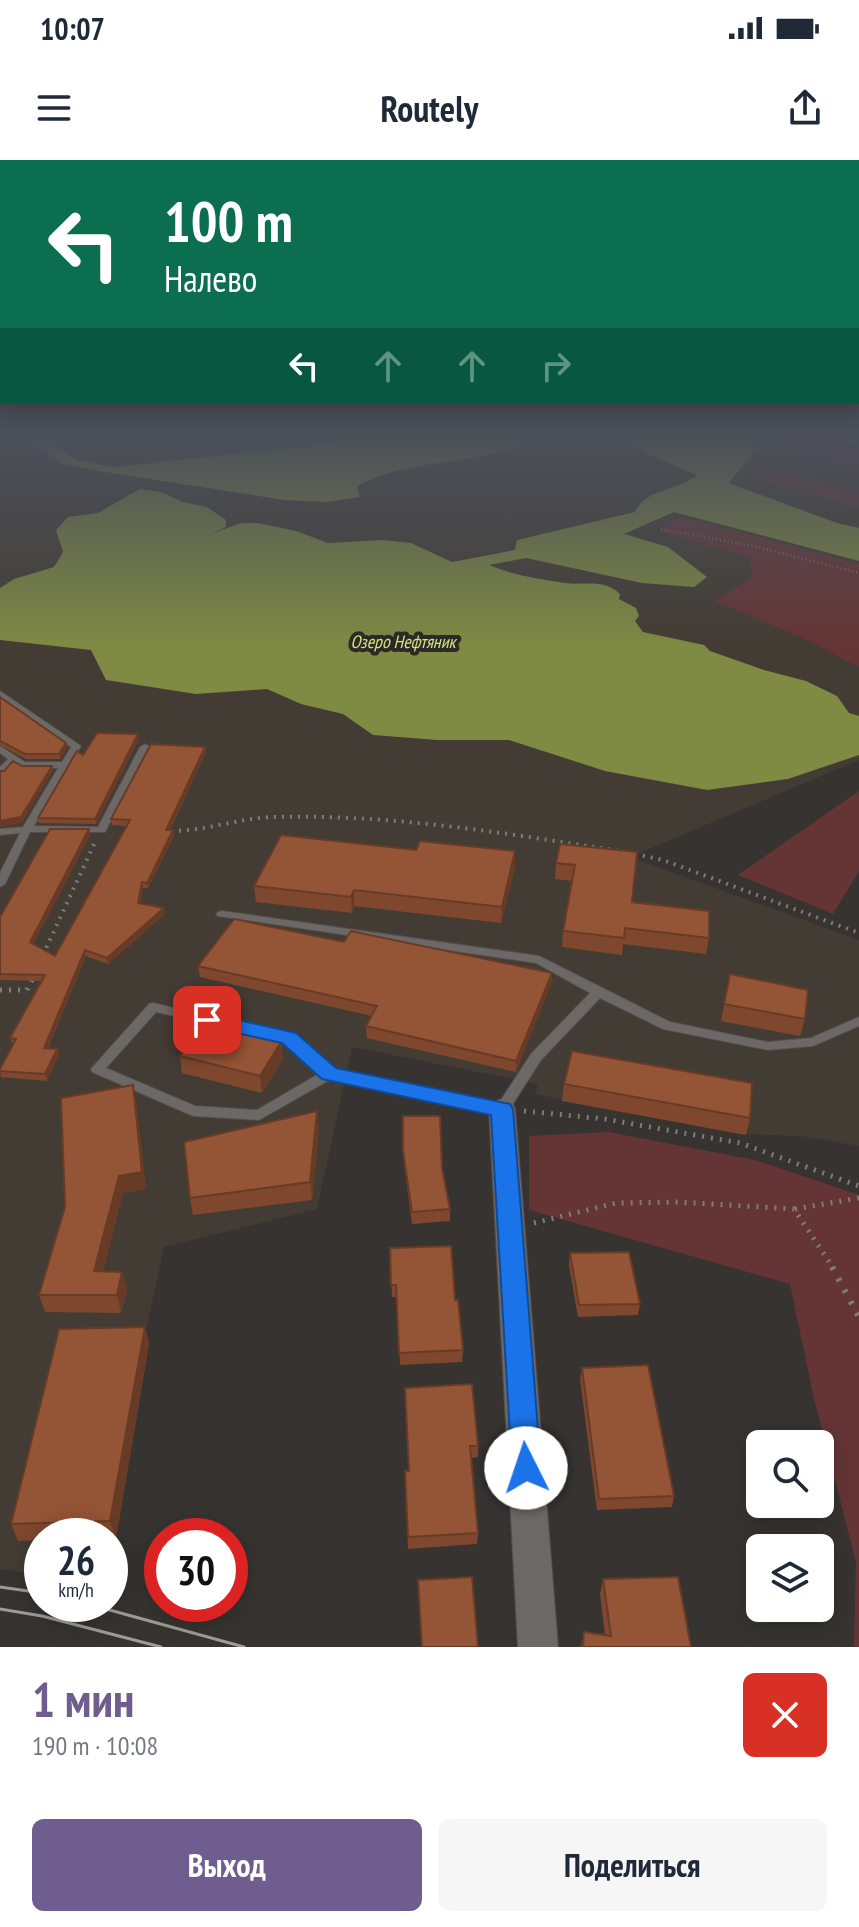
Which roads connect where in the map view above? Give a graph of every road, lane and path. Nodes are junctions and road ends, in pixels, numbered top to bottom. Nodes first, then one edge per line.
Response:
1 (661, 529) dead end
2 (859, 573) edge
3 (0, 694) edge
4 (145, 747) edge
5 (0, 749) edge
6 (13, 759) junction
7 (65, 765) junction
8 (0, 772) edge
9 (101, 830) junction
10 (26, 831) junction
11 (162, 831) edge
12 (0, 832) edge
13 (619, 851) edge
14 (634, 854) edge
15 (0, 884) edge
16 (222, 914) dead end
17 (859, 933) edge
18 (41, 961) edge
19 (34, 975) edge
20 (0, 990) edge
21 (598, 992) junction
22 (859, 1021) edge
23 (329, 1074) junction
24 (502, 1109) junction
25 (859, 1186) edge
26 (859, 1198) edge
27 (794, 1209) junction
28 (510, 1229) junction
29 (859, 1317) edge
30 (538, 1647) edge

1 - 2 path
3 - 7 lane
4 - 9 lane
5 - 6 lane
6 - 7 lane
6 - 8 lane
7 - 10 lane
9 - 10 lane
9 - 18 path
10 - 12 lane
10 - 15 lane
11 - 13 path
14 - 17 path
16 - 21 lane
19 - 20 path
21 - 22 lane
21 - 24 lane
23 - 23 lane
23 - 24 lane
24 - 25 path
24 - 28 street
26 - 27 path
27 - 28 path
27 - 29 path
28 - 30 street

